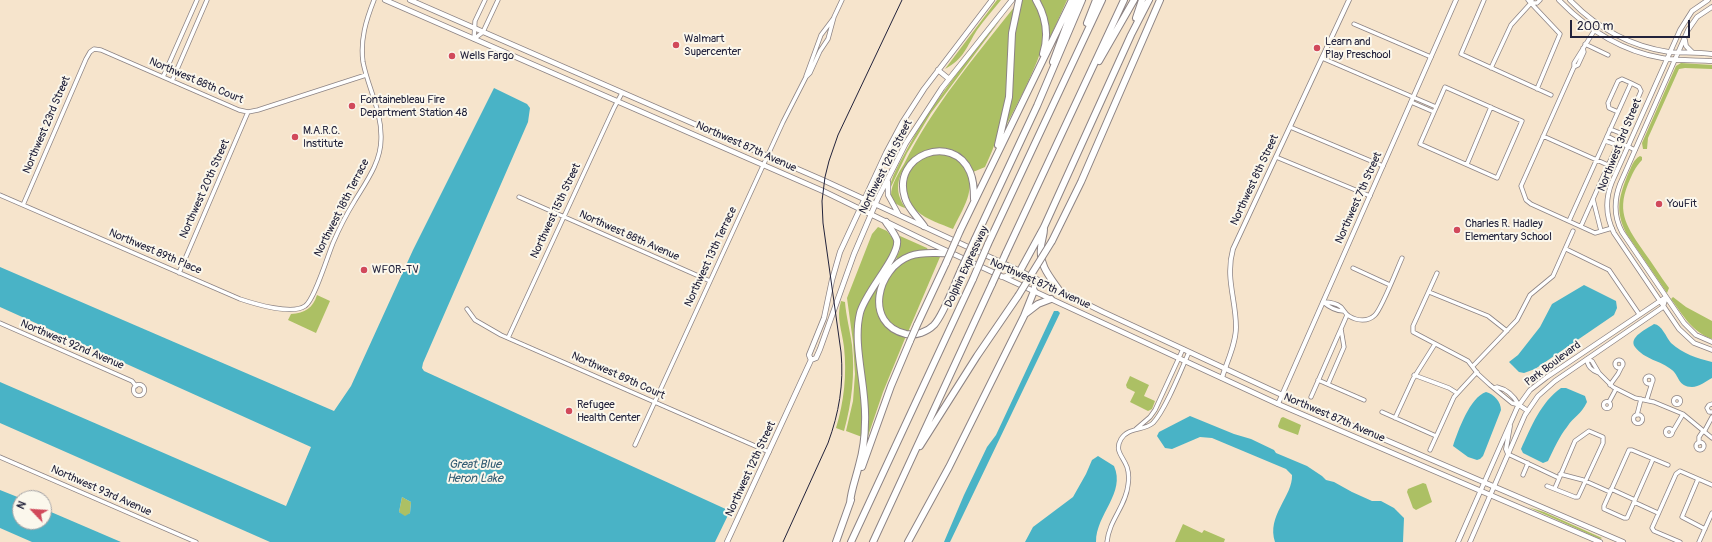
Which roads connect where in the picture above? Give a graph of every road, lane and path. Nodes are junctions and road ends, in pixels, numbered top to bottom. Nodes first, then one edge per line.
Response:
1 (197, 0) edge
2 (207, 0) edge
3 (374, 0) edge
4 (385, 0) edge
5 (410, 0) edge
6 (485, 0) edge
7 (498, 0) edge
8 (842, 0) edge
9 (992, 0) edge
10 (1012, 0) edge
11 (1019, 0) edge
12 (1036, 0) edge
13 (1072, 0) edge
14 (1076, 0) edge
15 (1082, 0) edge
16 (1096, 0) edge
17 (1102, 0) edge
18 (1124, 0) edge
19 (1134, 0) edge
20 (1142, 0) edge
21 (1149, 0) edge
22 (1160, 0) edge
23 (1349, 0) edge
24 (1456, 0) edge
25 (1484, 0) edge
26 (1528, 0) edge
27 (1540, 0) edge
28 (1559, 0) edge
29 (1570, 0) edge
30 (1708, 0) edge
31 (1532, 2) edge
32 (1712, 6) edge
33 (834, 17) junction
34 (1354, 24) dead end
35 (475, 28) junction
36 (1594, 31) junction
37 (483, 32) junction
38 (1131, 35) junction
39 (474, 38) junction
40 (1685, 38) junction
41 (1584, 46) junction
42 (90, 52) joint
43 (1670, 52) junction
44 (1678, 52) junction
45 (1692, 52) junction
46 (1712, 54) edge
47 (1608, 55) dead end
48 (1431, 57) junction
49 (1322, 58) junction
50 (1667, 59) junction
51 (1675, 60) junction
52 (1712, 61) edge
53 (1491, 68) junction
54 (1039, 69) junction
55 (938, 70) junction
56 (366, 75) junction
57 (1067, 76) junction
58 (163, 77) junction
59 (806, 77) junction
60 (949, 79) junction
61 (172, 81) junction
62 (1631, 83) junction
63 (1083, 88) junction
64 (1537, 88) junction
65 (622, 93) junction
66 (1551, 95) dead end
67 (1413, 97) junction
68 (618, 101) junction
69 (1411, 102) junction
70 (1037, 106) junction
71 (1436, 107) junction
72 (1492, 108) junction
73 (248, 112) junction
74 (1434, 112) junction
75 (1618, 112) junction
76 (1290, 127) junction
77 (1610, 129) junction
78 (1543, 136) junction
79 (1607, 136) junction
80 (1605, 141) junction
81 (1620, 143) junction
82 (1628, 147) junction
83 (1615, 150) dead end
84 (1635, 150) junction
85 (768, 156) junction
86 (1276, 157) junction
87 (995, 158) junction
88 (1596, 160) junction
89 (1466, 164) junction
90 (764, 165) junction
91 (1608, 165) junction
92 (1383, 166) junction
93 (888, 179) junction
94 (0, 195) edge
95 (1370, 196) junction
96 (519, 197) dead end
97 (864, 199) junction
98 (1593, 199) junction
99 (974, 202) junction
100 (876, 204) junction
101 (22, 205) junction
102 (861, 209) junction
103 (871, 214) junction
104 (898, 215) junction
105 (563, 217) junction
106 (1569, 221) junction
107 (886, 222) junction
108 (924, 226) junction
109 (1581, 226) junction
110 (1044, 227) junction
111 (1612, 228) junction
112 (1573, 231) dead end
113 (1601, 231) junction
114 (1566, 249) junction
115 (950, 253) junction
116 (1402, 258) dead end
117 (1353, 268) dead end
118 (1020, 271) junction
119 (179, 273) junction
120 (1437, 273) dead end
121 (1028, 275) junction
122 (1002, 277) junction
123 (710, 281) junction
124 (1390, 285) junction
125 (1059, 290) junction
126 (1034, 291) junction
127 (1429, 292) junction
128 (1666, 297) junction
129 (1051, 299) junction
130 (1659, 301) junction
131 (1323, 302) junction
132 (306, 306) joint
133 (1663, 307) junction
134 (467, 309) dead end
135 (1639, 314) junction
136 (1347, 315) junction
137 (1024, 316) junction
138 (0, 323) edge
139 (1341, 329) junction
140 (1507, 331) junction
141 (508, 338) junction
142 (1712, 342) edge
143 (1435, 344) junction
144 (1184, 349) junction
145 (1712, 350) edge
146 (1189, 352) junction
147 (1583, 352) junction
148 (1180, 358) junction
149 (1587, 359) junction
150 (811, 360) junction
151 (1185, 360) junction
152 (1473, 366) junction
153 (1225, 368) junction
154 (1621, 368) dead end
155 (1477, 372) junction
156 (1414, 375) junction
157 (1222, 378) junction
158 (1318, 380) junction
159 (1652, 383) dead end
160 (1328, 384) junction
161 (1610, 385) junction
162 (136, 386) dead end
163 (1616, 389) junction
164 (1457, 393) junction
165 (1282, 395) junction
166 (1311, 397) dead end
167 (1641, 399) junction
168 (1364, 400) dead end
169 (1647, 400) junction
170 (654, 402) junction
171 (1609, 402) dead end
172 (1278, 404) junction
173 (1712, 404) edge
174 (1519, 405) junction
175 (1677, 405) dead end
176 (1674, 410) junction
177 (1528, 411) junction
178 (1382, 412) dead end
179 (1712, 412) edge
180 (1683, 414) junction
181 (1637, 415) dead end
182 (1712, 417) edge
183 (1395, 418) junction
184 (1510, 422) junction
185 (1136, 429) junction
186 (1673, 431) dead end
187 (1704, 431) junction
188 (1436, 436) junction
189 (1712, 438) edge
190 (1699, 443) dead end
191 (635, 445) dead end
192 (1430, 450) dead end
193 (769, 452) junction
194 (1508, 454) junction
195 (1423, 456) junction
196 (0, 457) edge
197 (1654, 459) junction
198 (1528, 463) junction
199 (908, 464) junction
200 (1419, 464) junction
201 (1668, 465) dead end
202 (1523, 475) dead end
203 (1559, 476) junction
204 (1698, 479) junction
205 (1586, 481) junction
206 (1484, 482) junction
207 (1712, 485) edge
208 (1494, 486) junction
209 (1547, 486) dead end
210 (1554, 488) junction
211 (1611, 490) junction
212 (1480, 491) junction
213 (1490, 495) junction
214 (1635, 501) junction
215 (850, 503) junction
216 (1658, 513) junction
217 (1712, 513) edge
218 (1705, 529) junction
219 (196, 542) edge
220 (727, 542) edge
221 (836, 542) edge
222 (850, 542) edge
223 (873, 542) edge
224 (908, 542) edge
225 (1107, 542) edge
226 (1458, 542) edge
227 (1470, 542) edge
228 (1600, 542) edge
229 (1623, 542) edge
230 (1680, 542) edge
231 (1700, 542) edge

1 - 58 street
2 - 61 street
3 - 56 street, Northwest 18th Terrace
4 - 39 main road, Northwest 87th Avenue
5 - 35 main road, Northwest 87th Avenue
6 - 35 street
7 - 37 street
8 - 33 street, Northwest 13th Terrace
9 - 55 main road, Northwest 12th Street
10 - 60 main road, Northwest 12th Street
11 - 87 highway
12 - 54 highway
13 - 54 highway
14 - 70 highway
15 - 70 highway
16 - 57 highway
17 - 57 highway, Dolphin Expressway
18 - 63 highway
19 - 63 highway
20 - 38 highway
21 - 38 highway
22 - 199 highway, bridge
23 - 49 street, Northwest 8th Street
24 - 48 street, Northwest 7th Street
25 - 53 street
26 - 31 street
27 - 31 street
28 - 36 street
29 - 43 street
30 - 43 street, Northwest 3rd Street
31 - 53 street
31 - 64 street
32 - 40 street, Northwest 3rd Street
33 - 59 street, Northwest 13th Terrace
33 - 59 street, Northwest 13th Terrace
34 - 48 street
35 - 37 main road, Northwest 87th Avenue
35 - 39 street
36 - 41 street
36 - 50 street
37 - 39 street
37 - 65 main road, Northwest 87th Avenue
38 - 110 highway
39 - 68 main road, Northwest 87th Avenue
40 - 44 street, Northwest 3rd Street
40 - 45 street
41 - 47 street
41 - 78 street
42 - 58 street, Northwest 88th Court
42 - 101 street, Northwest 23rd Street
43 - 44 street
43 - 50 street, Northwest 3rd Street
44 - 45 street
44 - 51 street, Northwest 3rd Street
45 - 46 street
48 - 67 street, Northwest 7th Street
49 - 67 street
49 - 76 street, Northwest 8th Street
50 - 51 street
50 - 82 street, Northwest 3rd Street
51 - 52 street
51 - 84 street, Northwest 3rd Street
53 - 64 street
54 - 87 highway
55 - 60 main road
55 - 97 main road, Northwest 12th Street
56 - 73 street, Northwest 88th Court
56 - 132 street, Northwest 18th Terrace
57 - 222 highway, Dolphin Expressway, bridge
58 - 61 street, Northwest 88th Court
59 - 85 street, Northwest 13th Terrace
60 - 93 main road, Northwest 12th Street
61 - 73 street, Northwest 88th Court
62 - 75 street
62 - 75 street
62 - 77 street
63 - 199 highway, bridge
64 - 66 street
65 - 68 street, Northwest 15th Street
65 - 85 main road, Northwest 87th Avenue
67 - 69 street, Northwest 7th Street
67 - 71 street
68 - 90 main road, Northwest 87th Avenue
68 - 105 street, Northwest 15th Street
69 - 74 street
69 - 92 street, Northwest 7th Street
70 - 115 highway, bridge
71 - 72 street
71 - 74 street
72 - 89 street
72 - 89 street
73 - 119 street, Northwest 20th Street
74 - 89 street
75 - 77 street
76 - 86 street, Northwest 8th Street
76 - 92 street
77 - 79 street
78 - 88 street
78 - 106 street
79 - 80 street
79 - 81 street
80 - 81 street
80 - 88 street
81 - 82 street
82 - 84 street
82 - 111 street, Northwest 3rd Street
83 - 91 street
84 - 128 street, Northwest 3rd Street
85 - 90 street, Northwest 13th Terrace
85 - 97 main road, Northwest 87th Avenue
86 - 95 street
86 - 153 street, Northwest 8th Street
87 - 99 highway
88 - 91 street
88 - 106 street
90 - 102 main road, Northwest 87th Avenue
90 - 123 street, Northwest 13th Terrace
91 - 98 street
92 - 95 street, Northwest 7th Street
93 - 100 main road, Northwest 12th Street
93 - 104 main road
94 - 101 street, Northwest 89th Place
95 - 131 street, Northwest 7th Street
96 - 105 street, Northwest 88th Avenue
97 - 100 main road, Northwest 87th Avenue
97 - 102 main road, Northwest 12th Street
98 - 109 street
98 - 113 street
99 - 108 highway
99 - 215 highway, bridge
100 - 103 main road, Northwest 12th Street
100 - 104 main road, Northwest 87th Avenue
101 - 119 street, Northwest 89th Place
102 - 103 main road, Northwest 87th Avenue
102 - 150 main road, Northwest 12th Street
103 - 107 main road, Northwest 87th Avenue
103 - 150 main road, Northwest 12th Street
104 - 108 main road, Northwest 87th Avenue
105 - 123 street, Northwest 88th Avenue
105 - 141 street, Northwest 15th Street
106 - 109 street
107 - 115 main road, Northwest 87th Avenue
107 - 215 highway
108 - 118 main road, Northwest 87th Avenue
109 - 113 street
110 - 118 highway
110 - 125 highway
111 - 113 street
111 - 130 street, Northwest 3rd Street
112 - 114 street
114 - 135 street
114 - 140 street
115 - 122 main road, Northwest 87th Avenue
116 - 124 street
117 - 124 street
118 - 121 main road, Northwest 87th Avenue
118 - 122 main road
119 - 132 street, Northwest 89th Place
120 - 127 street
121 - 125 main road, Northwest 87th Avenue
121 - 126 main road
122 - 126 main road, Northwest 87th Avenue
123 - 170 street, Northwest 13th Terrace
124 - 136 street
125 - 144 main road, Northwest 87th Avenue
126 - 129 main road, Northwest 87th Avenue
126 - 137 highway
127 - 140 street
127 - 143 street
128 - 130 street, Park Boulevard
128 - 133 street
128 - 142 street
129 - 137 highway
129 - 148 main road, Northwest 87th Avenue
130 - 133 street, Northwest 3rd Street
130 - 135 street, Park Boulevard
131 - 136 street
131 - 165 street, Northwest 7th Street
133 - 145 street, Northwest 3rd Street
133 - 149 street, Park Boulevard
134 - 141 street, Northwest 89th Court
135 - 147 street, Park Boulevard
136 - 139 street
137 - 224 highway
138 - 162 street, Northwest 92nd Avenue
139 - 158 street
139 - 160 street
140 - 152 street
141 - 170 street, Northwest 89th Court
143 - 152 street
143 - 156 street
144 - 146 main road, Northwest 87th Avenue
144 - 148 street
146 - 151 street
146 - 153 main road, Northwest 87th Avenue
147 - 149 street
147 - 174 street, Park Boulevard
148 - 151 main road, Northwest 87th Avenue
148 - 185 street
149 - 161 street
149 - 177 street, Park Boulevard
150 - 193 main road, Northwest 12th Street
151 - 157 main road, Northwest 87th Avenue
151 - 185 street
152 - 155 street
153 - 157 street, Northwest 8th Street
153 - 165 main road, Northwest 87th Avenue
154 - 161 street
155 - 164 street
155 - 174 street
156 - 164 street
156 - 183 street
157 - 172 main road, Northwest 87th Avenue
158 - 160 street
158 - 166 street
159 - 169 street
160 - 168 street
161 - 163 street
163 - 167 street
163 - 171 street
164 - 188 street
165 - 172 street, Northwest 7th Street
165 - 195 main road, Northwest 87th Avenue
167 - 169 street
167 - 181 street
169 - 176 street
170 - 191 street, Northwest 13th Terrace
170 - 193 street, Northwest 89th Court
172 - 200 main road, Northwest 87th Avenue
173 - 179 street
174 - 177 street
174 - 184 street, Park Boulevard
175 - 176 street
176 - 180 street
177 - 194 street, Park Boulevard
178 - 183 street
180 - 186 street
180 - 187 street
182 - 187 street
183 - 188 street
184 - 194 street
184 - 206 street, Park Boulevard
185 - 225 street
187 - 189 street
187 - 190 street
188 - 192 street
193 - 220 main road, Northwest 12th Street
194 - 198 street
194 - 208 street, Park Boulevard
195 - 200 main road
195 - 206 main road, Northwest 87th Avenue
196 - 219 street, Northwest 93rd Avenue
197 - 201 street
197 - 211 street
197 - 214 street
198 - 202 street
198 - 203 street
199 - 223 highway
200 - 212 main road, Northwest 87th Avenue
203 - 205 street
203 - 205 street
203 - 210 street
204 - 207 street
204 - 216 street
204 - 218 street
205 - 210 street
205 - 211 street
206 - 208 main road, Northwest 87th Avenue
206 - 212 street, Park Boulevard
208 - 213 street, Park Boulevard
208 - 229 main road, Northwest 87th Avenue
209 - 210 street
211 - 214 street
211 - 214 street
212 - 213 main road, Northwest 87th Avenue
212 - 226 street, Park Boulevard
213 - 227 street, Park Boulevard
213 - 228 main road, Northwest 87th Avenue
214 - 216 street
215 - 221 highway
216 - 230 street
217 - 218 street
218 - 231 street

